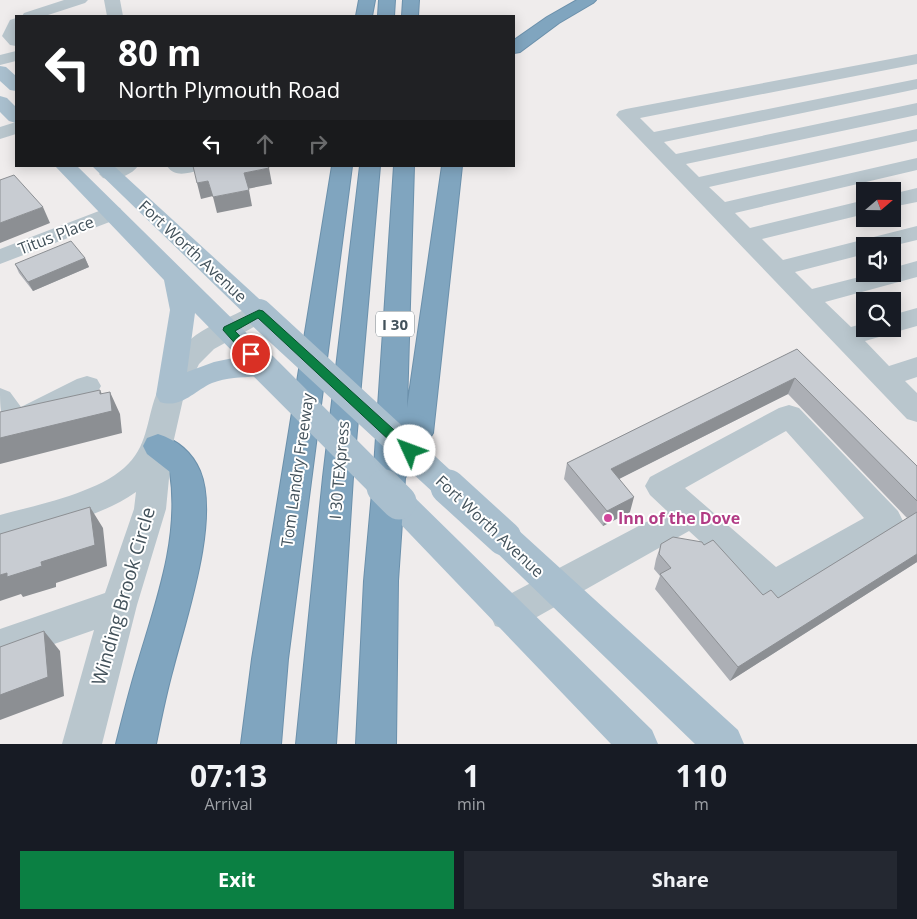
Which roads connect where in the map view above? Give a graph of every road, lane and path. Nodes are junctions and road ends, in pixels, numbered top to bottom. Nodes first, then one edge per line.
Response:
1 (81, 0) edge
2 (112, 0) edge
3 (367, 0) edge
4 (387, 0) edge
5 (411, 0) edge
6 (588, 0) edge
7 (33, 15) edge
8 (87, 15) edge
9 (115, 15) edge
10 (364, 15) edge
11 (386, 15) edge
12 (410, 15) edge
13 (0, 20) edge
14 (15, 23) edge
15 (15, 25) edge
16 (15, 40) edge
17 (515, 47) edge
18 (15, 56) edge
19 (917, 59) edge
20 (0, 60) edge
21 (917, 84) edge
22 (0, 102) edge
23 (917, 109) edge
24 (15, 117) edge
25 (15, 128) edge
26 (0, 134) edge
27 (917, 134) edge
28 (650, 139) junction
29 (671, 161) junction
30 (917, 164) edge
31 (342, 167) edge
32 (370, 167) edge
33 (404, 167) edge
34 (452, 167) edge
35 (110, 168) edge
36 (71, 172) edge
37 (694, 184) junction
38 (917, 195) edge
39 (901, 199) edge
40 (719, 210) junction
41 (856, 210) edge
42 (112, 213) junction
43 (160, 221) junction
44 (917, 232) edge
45 (132, 233) junction
46 (745, 236) junction
47 (0, 257) edge
48 (777, 269) junction
49 (917, 269) edge
50 (174, 275) junction
51 (807, 299) junction
52 (259, 313) junction
53 (917, 317) edge
54 (901, 321) edge
55 (228, 330) junction
56 (856, 335) edge
57 (845, 338) junction
58 (263, 366) junction
59 (917, 367) edge
60 (884, 378) junction
61 (87, 386) dead end
62 (170, 395) junction
63 (0, 399) edge
64 (917, 411) edge
65 (158, 446) junction
66 (389, 482) junction
67 (691, 514) junction
68 (0, 529) edge
69 (556, 587) junction
70 (119, 606) junction
71 (508, 614) junction
72 (0, 646) edge
73 (82, 744) edge
74 (136, 744) edge
75 (261, 744) edge
76 (316, 744) edge
77 (376, 744) edge
78 (638, 744) edge
79 (724, 744) edge

1 - 7 street
1 - 8 street
2 - 9 street
3 - 10 highway
4 - 11 highway
5 - 12 highway
6 - 17 highway
13 - 14 street
15 - 16 street
18 - 20 street
19 - 28 street
21 - 28 street
22 - 24 main road
23 - 29 street
25 - 26 street
27 - 37 street
28 - 29 street
29 - 37 street
30 - 40 street
31 - 75 highway, Tom Landry Freeway
32 - 76 highway, I 30 TEXpress
33 - 66 highway, I 30
34 - 66 highway
35 - 36 main road
35 - 43 main road, Fort Worth Avenue
36 - 42 main road, Fort Worth Avenue
37 - 40 street
38 - 39 street
40 - 46 street
41 - 46 street
42 - 45 main road, Fort Worth Avenue
42 - 47 street, Titus Place
43 - 45 main road
43 - 52 main road, Fort Worth Avenue
44 - 48 street
45 - 50 main road, Fort Worth Avenue
46 - 48 street
48 - 51 street
49 - 51 street
50 - 55 main road, Fort Worth Avenue
50 - 62 main road
51 - 57 street
52 - 55 street, Winding Brook Circle
52 - 69 main road, Fort Worth Avenue, bridge
53 - 54 street
55 - 58 main road, Fort Worth Avenue
55 - 62 street, Winding Brook Circle
56 - 57 street
57 - 60 street
58 - 62 main road
58 - 71 main road, Fort Worth Avenue, bridge
59 - 60 street
60 - 64 street
61 - 63 street
62 - 65 street, Winding Brook Circle
65 - 68 street
65 - 70 street, Winding Brook Circle
65 - 74 highway
66 - 77 highway, I 30
67 - 67 street
67 - 69 street
69 - 71 street
69 - 79 main road, Fort Worth Avenue
70 - 72 street
70 - 73 street, Winding Brook Circle
71 - 78 main road, Fort Worth Avenue

